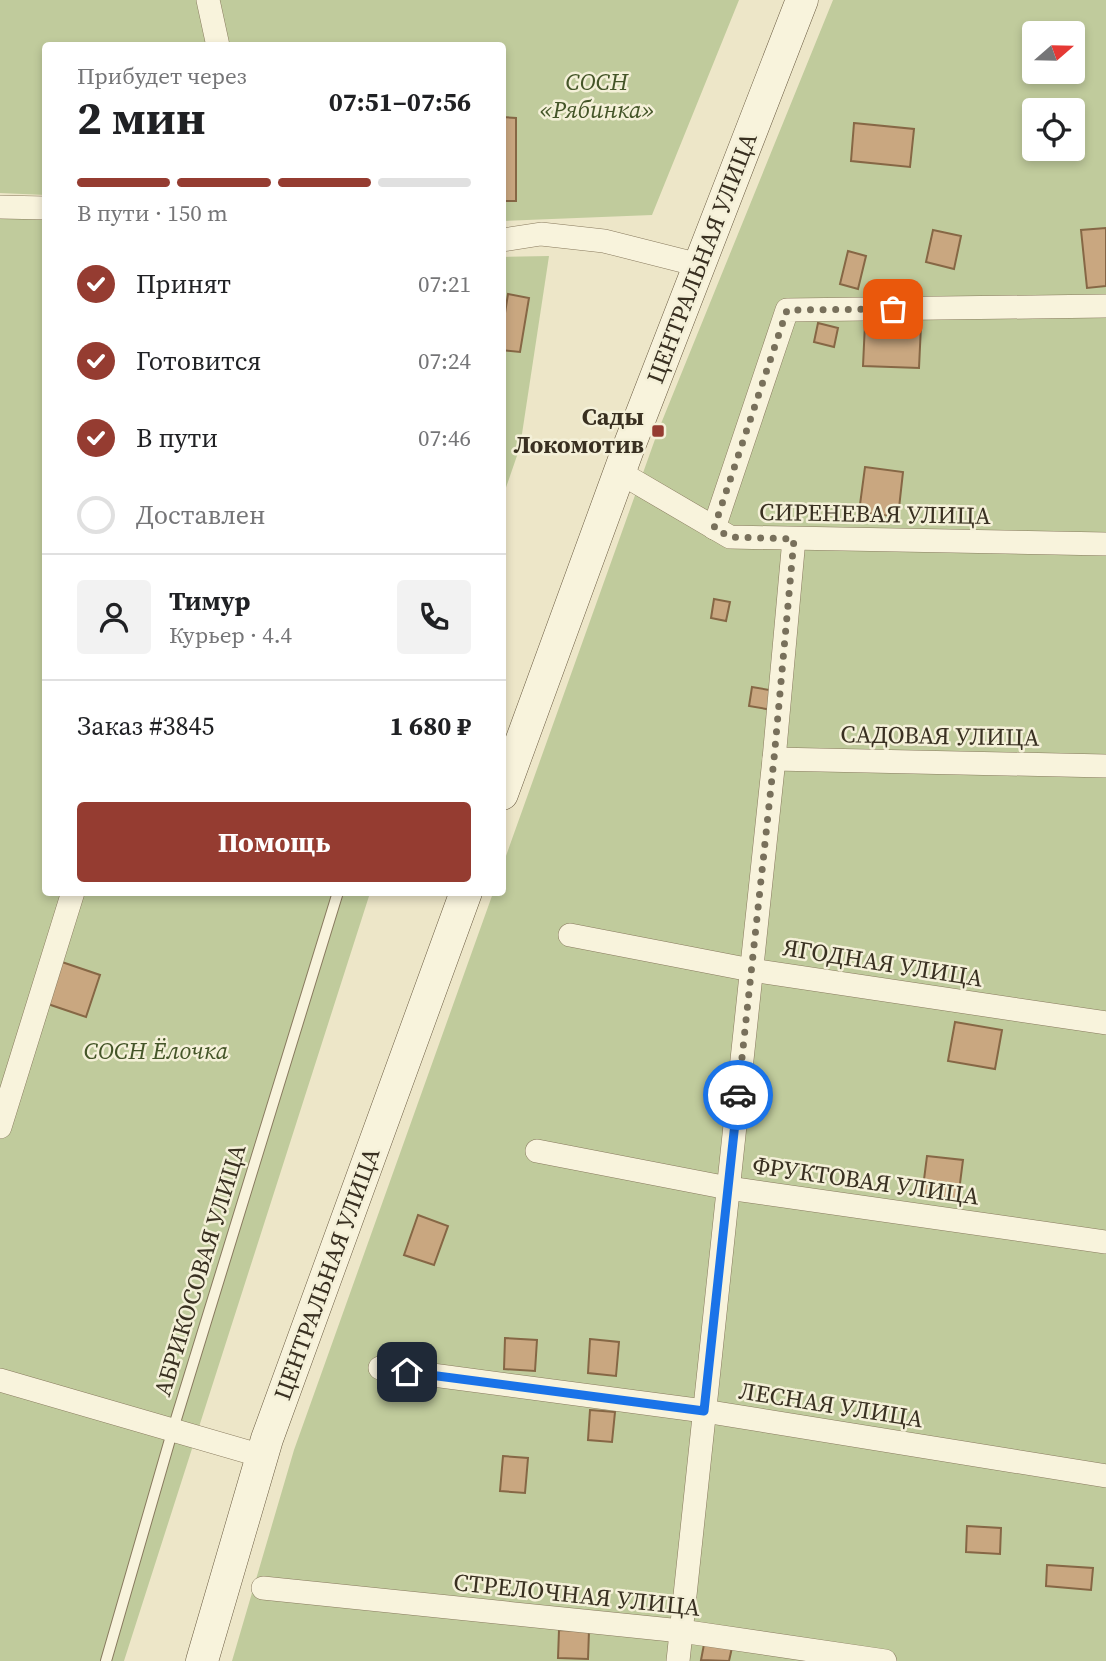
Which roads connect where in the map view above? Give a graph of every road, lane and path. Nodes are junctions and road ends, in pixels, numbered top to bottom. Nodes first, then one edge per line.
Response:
1 (208, 0) edge
2 (802, 0) edge
3 (217, 42) edge
4 (0, 207) edge
5 (42, 208) edge
6 (506, 239) edge
7 (699, 265) junction
8 (1106, 306) edge
9 (619, 472) junction
10 (714, 528) junction
11 (794, 539) junction
12 (1106, 544) edge
13 (774, 759) junction
14 (1106, 766) edge
15 (506, 783) edge
16 (72, 896) edge
17 (337, 896) edge
18 (465, 896) edge
19 (570, 935) dead end
20 (751, 970) junction
21 (1106, 1023) edge
22 (0, 1126) edge
23 (537, 1151) dead end
24 (728, 1188) junction
25 (1106, 1242) edge
26 (380, 1368) dead end
27 (0, 1380) edge
28 (704, 1411) junction
29 (173, 1429) junction
30 (262, 1456) junction
31 (1106, 1476) edge
32 (263, 1588) dead end
33 (681, 1632) junction
34 (106, 1661) edge
35 (202, 1661) edge
36 (678, 1661) edge
37 (885, 1661) edge

1 - 3 street
2 - 7 street, ЦЕНТРАЛЬНАЯ УЛИЦА
4 - 5 street
6 - 7 street
7 - 9 street, ЦЕНТРАЛЬНАЯ УЛИЦА
8 - 10 street
9 - 10 street, СИРЕНЕВАЯ УЛИЦА
9 - 15 street, ЦЕНТРАЛЬНАЯ УЛИЦА
10 - 11 street, СИРЕНЕВАЯ УЛИЦА
11 - 12 street, СИРЕНЕВАЯ УЛИЦА
11 - 13 street
13 - 14 street, САДОВАЯ УЛИЦА
13 - 20 street
16 - 22 street
17 - 29 lane, АБРИКОСОВАЯ УЛИЦА
18 - 30 street, ЦЕНТРАЛЬНАЯ УЛИЦА
19 - 20 street, ЯГОДНАЯ УЛИЦА
20 - 21 street, ЯГОДНАЯ УЛИЦА
20 - 24 street
23 - 24 street, ФРУКТОВАЯ УЛИЦА
24 - 25 street, ФРУКТОВАЯ УЛИЦА
24 - 28 street
26 - 28 street, ЛЕСНАЯ УЛИЦА
27 - 29 street
28 - 31 street, ЛЕСНАЯ УЛИЦА
28 - 33 street
29 - 30 street
29 - 34 lane, АБРИКОСОВАЯ УЛИЦА
30 - 35 street, ЦЕНТРАЛЬНАЯ УЛИЦА
32 - 33 street, СТРЕЛОЧНАЯ УЛИЦА
33 - 36 street
33 - 37 street, СТРЕЛОЧНАЯ УЛИЦА

